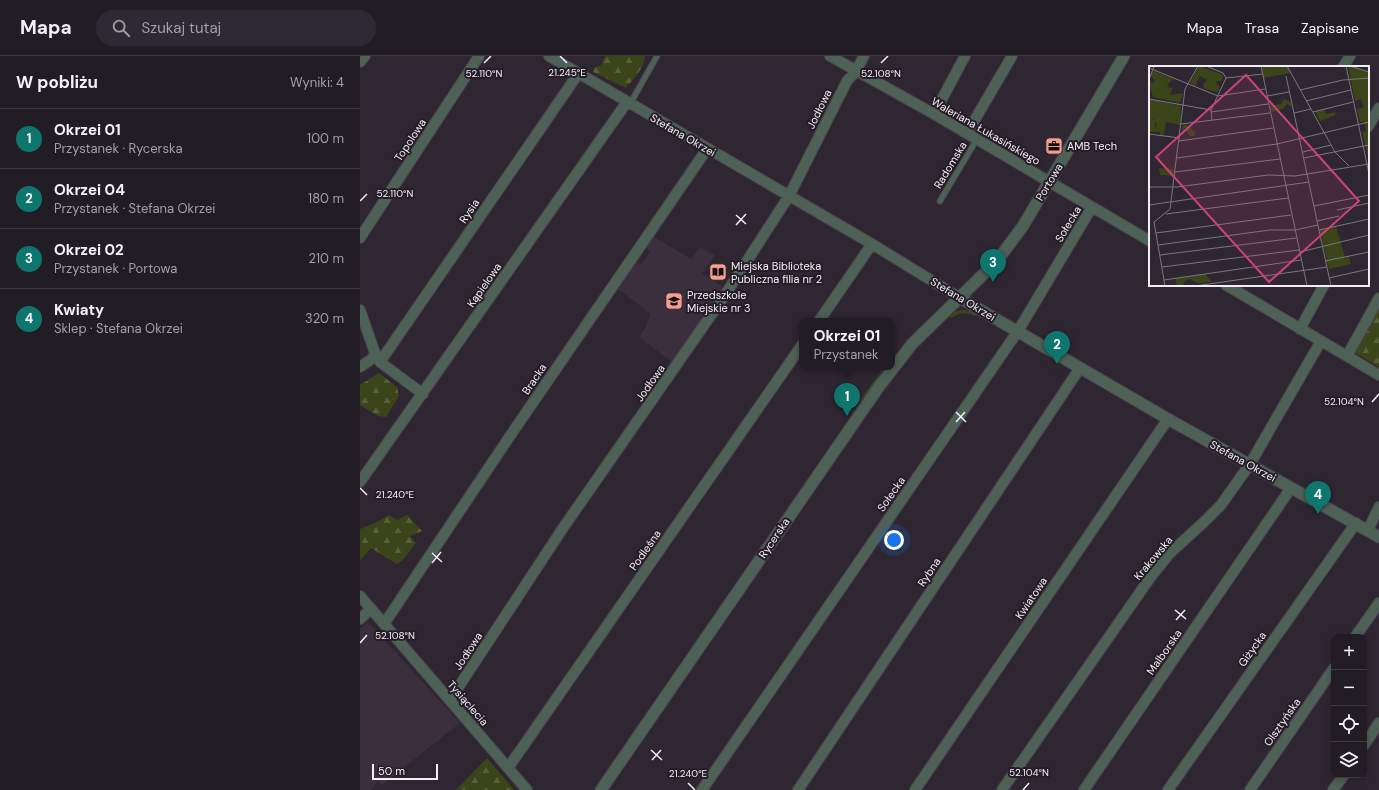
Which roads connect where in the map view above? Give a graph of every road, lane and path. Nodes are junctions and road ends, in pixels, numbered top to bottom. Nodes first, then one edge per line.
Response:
1 (364, 56) edge
2 (479, 56) edge
3 (549, 56) edge
4 (657, 56) edge
5 (830, 56) edge
6 (864, 56) edge
7 (965, 56) edge
8 (1012, 56) edge
9 (1124, 56) edge
10 (1350, 56) edge
11 (360, 62) edge
12 (1345, 66) edge
13 (856, 71) junction
14 (578, 74) junction
15 (628, 103) junction
16 (1379, 108) edge
17 (934, 114) junction
18 (1369, 125) edge
19 (967, 133) junction
20 (977, 139) junction
21 (707, 149) junction
22 (1050, 182) junction
23 (789, 196) junction
24 (940, 201) dead end
25 (1092, 207) junction
26 (360, 238) edge
27 (1149, 240) edge
28 (872, 244) junction
29 (1228, 286) edge
30 (1323, 286) edge
31 (960, 298) junction
32 (1379, 298) edge
33 (360, 310) edge
34 (821, 318) edge
35 (1300, 329) junction
36 (1018, 331) junction
37 (1321, 341) junction
38 (799, 349) edge
39 (1346, 356) junction
40 (378, 359) junction
41 (895, 366) edge
42 (360, 367) edge
43 (1080, 368) junction
44 (892, 370) edge
45 (1379, 375) edge
46 (423, 394) junction
47 (1168, 419) junction
48 (1250, 464) junction
49 (360, 482) edge
50 (1291, 488) junction
51 (1379, 506) edge
52 (1356, 523) junction
53 (1368, 530) junction
54 (1379, 537) edge
55 (360, 596) edge
56 (1379, 603) edge
57 (371, 609) junction
58 (360, 619) edge
59 (384, 624) junction
60 (1357, 634) edge
61 (1333, 670) edge
62 (450, 700) junction
63 (1379, 723) edge
64 (1366, 742) edge
65 (508, 768) junction
66 (1342, 778) edge
67 (527, 790) edge
68 (602, 790) edge
69 (702, 790) edge
70 (798, 790) edge
71 (914, 790) edge
72 (1002, 790) edge
73 (1084, 790) edge
74 (1168, 790) edge
75 (1250, 790) edge
76 (1334, 790) edge

1 - 11 street
2 - 26 street, Topolowa
3 - 14 street, Stefana Okrzei
4 - 15 lane
5 - 13 street, Waleriana Łukasińskiego
6 - 13 street, Jodłowa
7 - 17 street
8 - 19 street
9 - 22 street, Portowa
10 - 12 street
13 - 17 street, Waleriana Łukasińskiego
13 - 23 street, Jodłowa
14 - 15 street, Stefana Okrzei
14 - 40 street, Rysia
15 - 21 street, Stefana Okrzei
15 - 46 street, Kąpielowa
16 - 18 street
17 - 19 street, Waleriana Łukasińskiego
19 - 20 street, Waleriana Łukasińskiego
20 - 22 street, Waleriana Łukasińskiego
20 - 24 lane, Radomska
21 - 23 street, Stefana Okrzei
21 - 59 street, Bracka
22 - 25 street, Waleriana Łukasińskiego
22 - 31 street, Portowa
23 - 28 street, Stefana Okrzei
23 - 62 street, Jodłowa
25 - 27 street, Waleriana Łukasińskiego
25 - 36 street, Sołecka
28 - 31 street, Stefana Okrzei
28 - 34 street
29 - 35 street
30 - 35 street
31 - 36 street, Stefana Okrzei
31 - 41 street, Rycerska
32 - 39 street
33 - 40 street
35 - 37 street
36 - 43 street, Stefana Okrzei
36 - 69 street, Sołecka
37 - 39 street
37 - 48 street, Krakowska
38 - 65 street, Podleśna
39 - 45 street
40 - 42 street
40 - 46 street
43 - 47 street, Stefana Okrzei
43 - 70 street, Rybna
44 - 68 street, Rycerska
46 - 49 street, Kąpielowa
47 - 48 street, Stefana Okrzei
47 - 71 street, Kwiatowa
48 - 50 street, Stefana Okrzei
48 - 72 street, Krakowska
50 - 52 street, Stefana Okrzei
50 - 73 street, Malborska
51 - 53 street
52 - 53 street, Stefana Okrzei
52 - 74 street, Giżycka
53 - 54 street, Stefana Okrzei
55 - 57 street, Tysiąclecia
56 - 60 street
57 - 58 street
57 - 59 street, Tysiąclecia
59 - 62 street, Tysiąclecia
61 - 75 street, Olsztyńska
62 - 65 street, Tysiąclecia
63 - 64 street
65 - 67 street, Tysiąclecia
66 - 76 street

